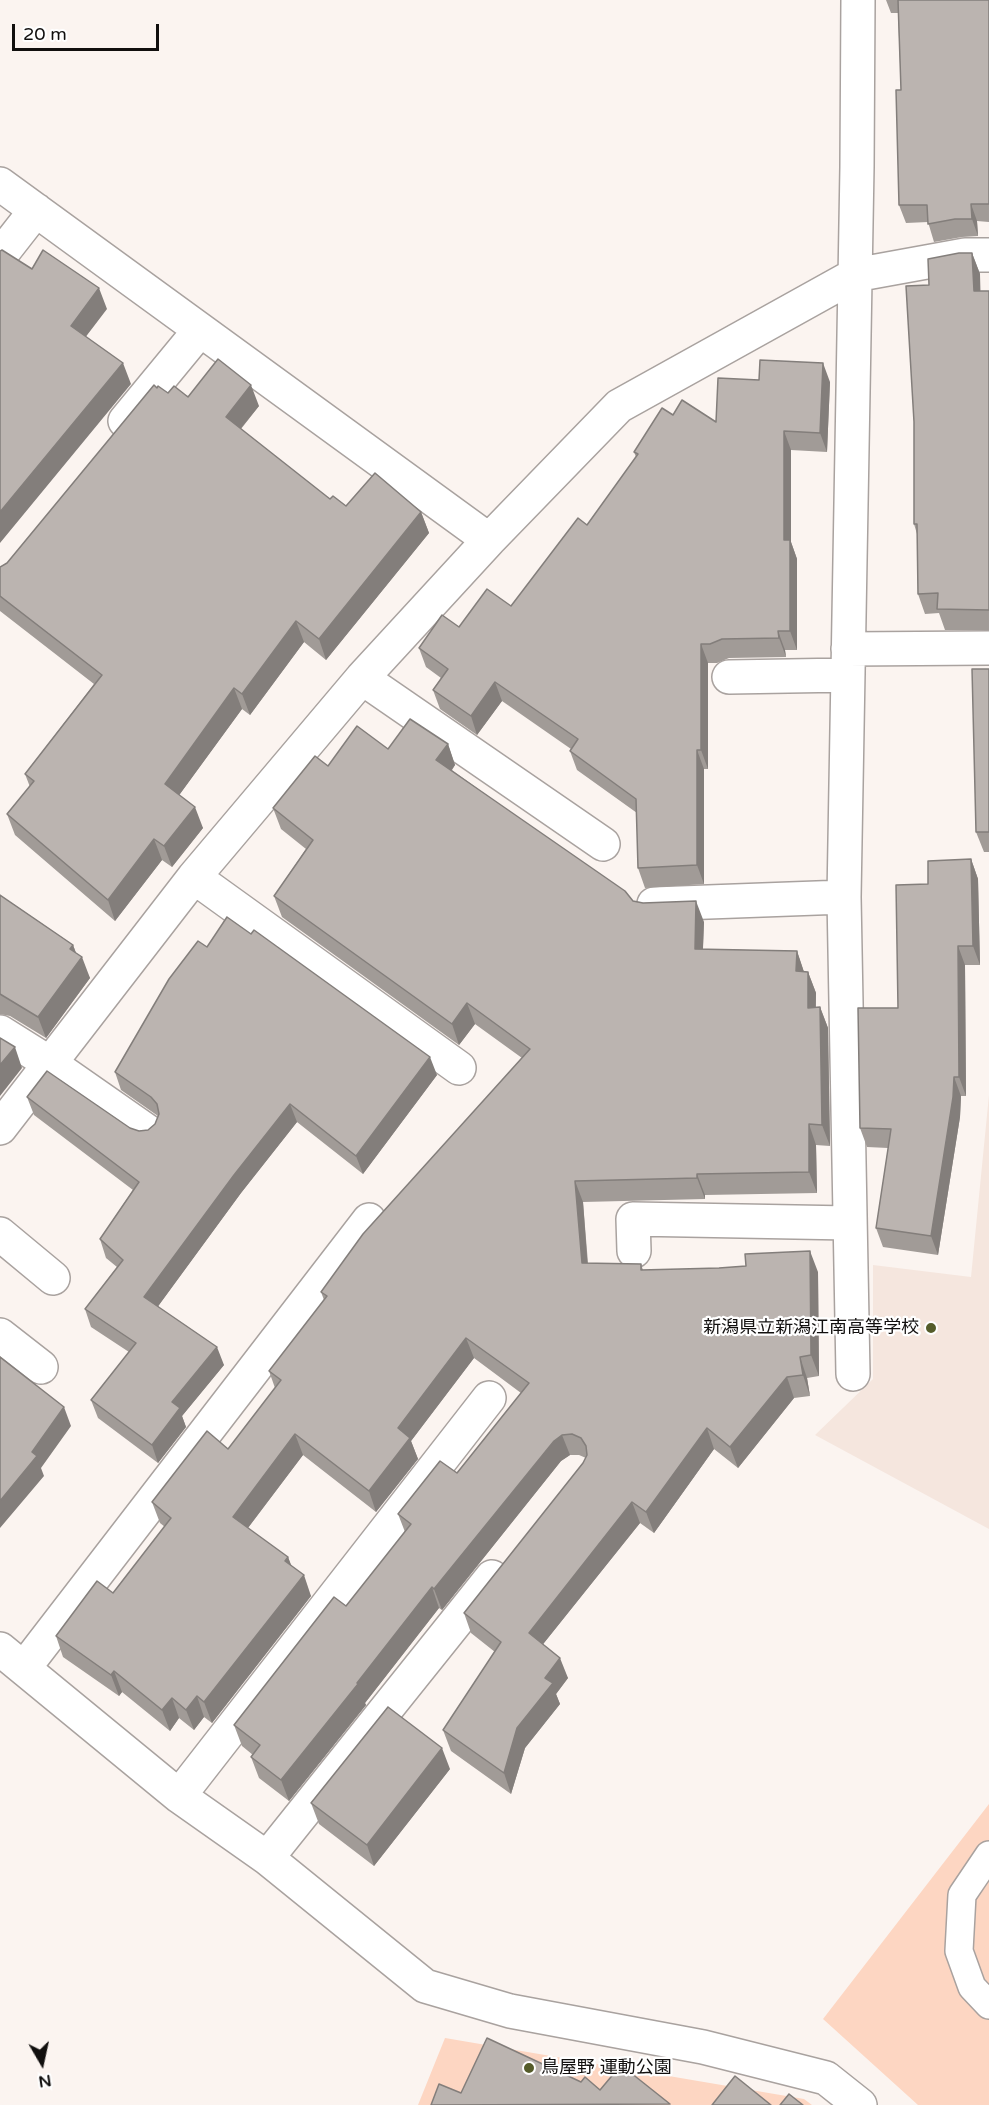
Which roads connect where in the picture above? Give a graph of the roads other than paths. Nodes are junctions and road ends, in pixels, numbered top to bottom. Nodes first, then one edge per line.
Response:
1 (858, 0) edge
2 (0, 184) edge
3 (36, 210) junction
4 (989, 255) edge
5 (0, 256) edge
6 (855, 275) junction
7 (200, 330) junction
8 (104, 447) edge
9 (489, 540) junction
10 (989, 648) edge
11 (848, 662) junction
12 (729, 677) dead end
13 (362, 678) junction
14 (603, 844) dead end
15 (194, 877) junction
16 (844, 897) junction
17 (650, 904) edge
18 (0, 1032) edge
19 (51, 1064) junction
20 (459, 1068) dead end
21 (0, 1128) edge
22 (147, 1131) edge
23 (369, 1220) dead end
24 (849, 1223) junction
25 (0, 1234) edge
26 (634, 1251) dead end
27 (53, 1278) dead end
28 (0, 1335) edge
29 (41, 1366) dead end
30 (853, 1374) dead end
31 (489, 1398) dead end
32 (510, 1556) edge
33 (12, 1658) edge
34 (179, 1796) junction
35 (989, 1855) edge
36 (267, 1858) junction
37 (989, 2005) edge
38 (860, 2105) edge

1 - 6 street
2 - 3 street
3 - 5 street
3 - 7 street
4 - 6 street
6 - 9 street
6 - 11 street
7 - 8 street
7 - 9 street
9 - 13 street
10 - 11 street
11 - 12 street
11 - 16 street
13 - 14 street
13 - 15 street
15 - 19 street
15 - 20 street
16 - 17 street
16 - 24 street
18 - 19 street
19 - 21 street
19 - 22 street
23 - 33 street
24 - 26 street
24 - 30 street
25 - 27 street
28 - 29 street
31 - 34 street
32 - 36 street
33 - 34 street
34 - 36 street
35 - 37 lane
36 - 38 street

